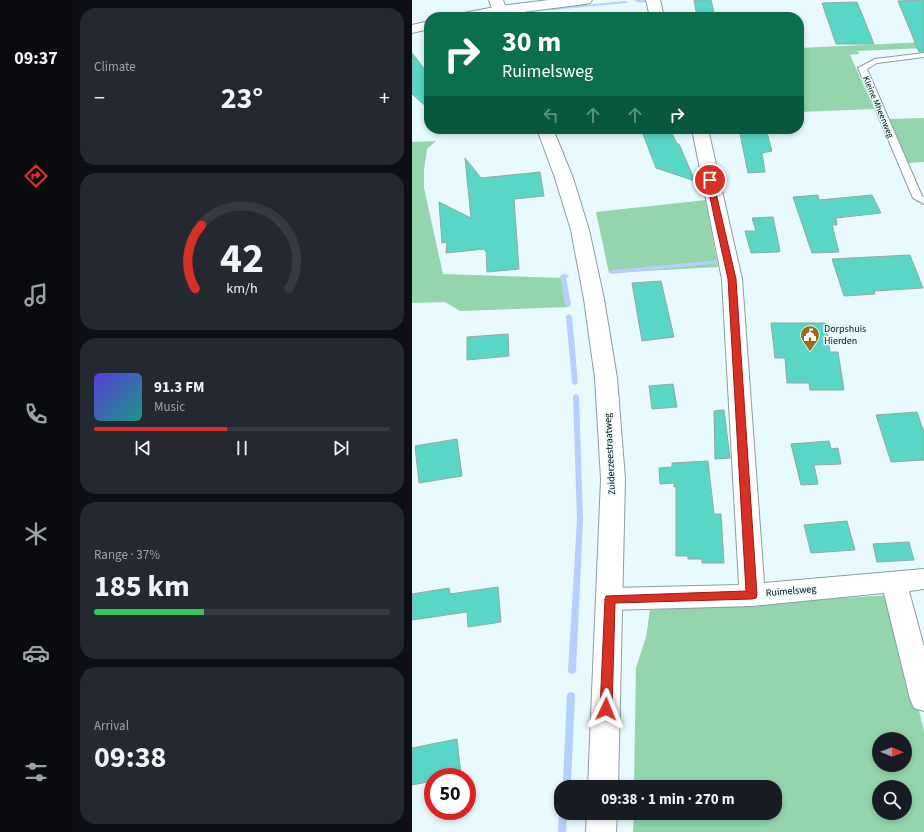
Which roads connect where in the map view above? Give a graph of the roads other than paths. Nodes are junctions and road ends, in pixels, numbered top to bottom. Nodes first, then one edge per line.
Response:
1 (585, 0) edge
2 (653, 0) edge
3 (499, 9) edge
4 (486, 12) edge
5 (656, 12) edge
6 (924, 55) edge
7 (547, 134) edge
8 (701, 134) edge
9 (924, 200) edge
10 (924, 579) edge
11 (894, 582) junction
12 (752, 595) junction
13 (610, 599) junction
14 (924, 699) edge
15 (603, 780) edge
16 (602, 820) edge
17 (601, 832) edge

1 - 3 street
2 - 5 street
3 - 4 street
6 - 9 lane, Kleine Mheenweg
7 - 13 street, Zuiderzeestraatweg
8 - 12 street
10 - 11 street, Ruimelsweg
11 - 12 street, Ruimelsweg
11 - 14 street
12 - 13 street, Ruimelsweg
13 - 15 street, Zuiderzeestraatweg
16 - 17 street

